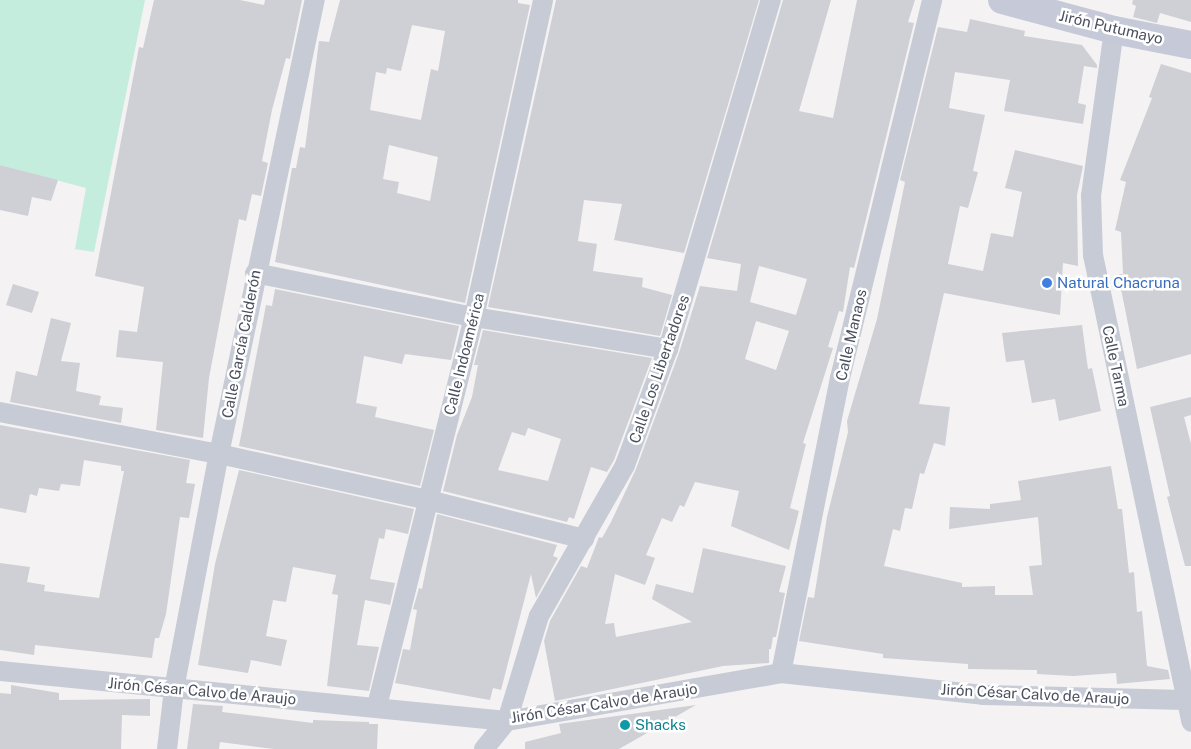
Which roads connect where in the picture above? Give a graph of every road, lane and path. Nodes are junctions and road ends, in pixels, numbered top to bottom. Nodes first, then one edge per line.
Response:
1 (315, 0) edge
2 (543, 0) edge
3 (771, 0) edge
4 (932, 0) edge
5 (1002, 0) edge
6 (1034, 4) edge
7 (1114, 30) junction
8 (1191, 45) edge
9 (255, 273) junction
10 (474, 317) junction
11 (668, 349) junction
12 (0, 412) edge
13 (219, 454) junction
14 (428, 500) junction
15 (584, 539) junction
16 (0, 671) edge
17 (781, 673) junction
18 (174, 689) junction
19 (1186, 700) junction
20 (377, 706) junction
21 (508, 721) junction
22 (1191, 722) edge
23 (167, 749) edge
24 (484, 749) edge

1 - 9 street, Calle García Calderón
2 - 10 street, Calle Indoamérica
3 - 11 street, Calle Los Libertadores
4 - 17 street, Calle Manaos
5 - 6 street, Jirón Putumayo
6 - 7 street, Jirón Putumayo
7 - 8 street, Jirón Putumayo
7 - 19 street, Calle Tarma
9 - 10 street
9 - 13 street, Calle García Calderón
10 - 11 street
10 - 14 street, Calle Indoamérica
11 - 15 street, Calle Los Libertadores
12 - 13 street
13 - 14 street
13 - 18 street, Calle García Calderón
14 - 15 street
14 - 20 street, Calle Indoamérica
15 - 21 street, Calle Los Libertadores
16 - 18 street, Jirón César Calvo de Araujo
17 - 19 street, Jirón César Calvo de Araujo
17 - 21 street, Jirón César Calvo de Araujo
18 - 20 street, Jirón César Calvo de Araujo
18 - 23 street, Calle García Calderón
19 - 22 street
20 - 21 street, Jirón César Calvo de Araujo
21 - 24 street

